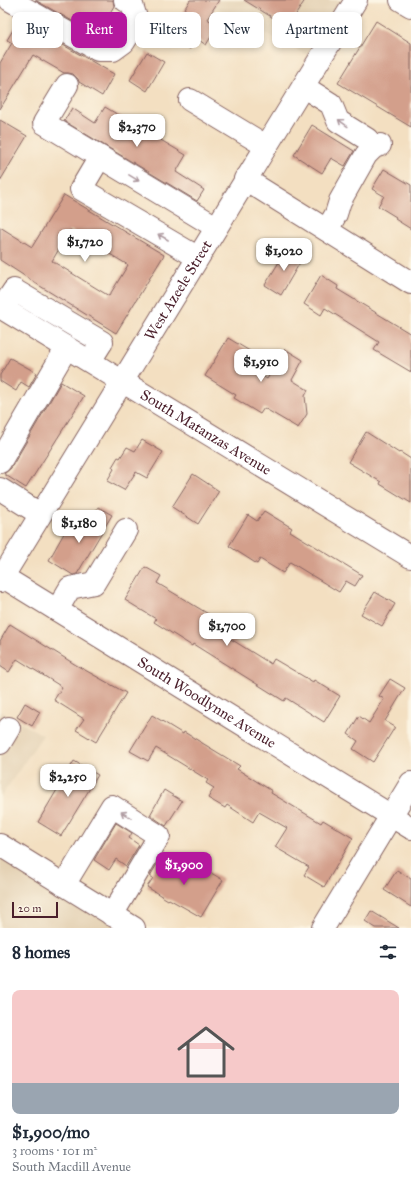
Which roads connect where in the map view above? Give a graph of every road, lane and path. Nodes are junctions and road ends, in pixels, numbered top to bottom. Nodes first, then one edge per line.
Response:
1 (10, 0) edge
2 (125, 0) edge
3 (356, 0) edge
4 (401, 0) edge
5 (411, 6) edge
6 (67, 85) dead end
7 (304, 87) junction
8 (190, 100) dead end
9 (266, 146) junction
10 (100, 157) junction
11 (245, 180) junction
12 (216, 227) junction
13 (328, 230) junction
14 (197, 257) junction
15 (411, 283) edge
16 (1, 308) edge
17 (67, 347) junction
18 (90, 361) junction
19 (122, 380) junction
20 (0, 462) edge
21 (0, 489) edge
22 (40, 514) junction
23 (126, 530) dead end
24 (411, 557) edge
25 (1, 577) edge
26 (56, 610) junction
27 (411, 783) edge
28 (391, 816) junction
29 (411, 828) edge
30 (0, 845) edge
31 (64, 885) junction
32 (112, 915) junction
33 (134, 928) edge
34 (324, 928) edge

1 - 2 street
3 - 7 street, West Azeele Street
4 - 5 street
6 - 10 street
7 - 9 street, West Azeele Street
13 -> 7 street
8 - 9 street
9 - 11 street, West Azeele Street
10 -> 12 street
14 -> 10 street
11 - 12 street, West Azeele Street
11 - 13 street
12 - 14 street, West Azeele Street
13 - 15 street
14 - 19 street, West Azeele Street
16 - 17 street, South Matanzas Avenue
16 - 18 street
17 - 18 street, South Matanzas Avenue
17 - 20 street
18 - 19 street, South Matanzas Avenue
19 - 22 street, West Azeele Street
19 - 24 street, South Matanzas Avenue
21 - 22 street
22 - 25 street, West Azeele Street
23 - 26 street
25 - 26 street, South Woodlynne Avenue
26 - 28 street, South Woodlynne Avenue
27 - 28 street
28 - 29 street, South Woodlynne Avenue
28 - 34 street
30 - 31 street
31 - 32 street
32 -> 31 street
32 - 33 street

